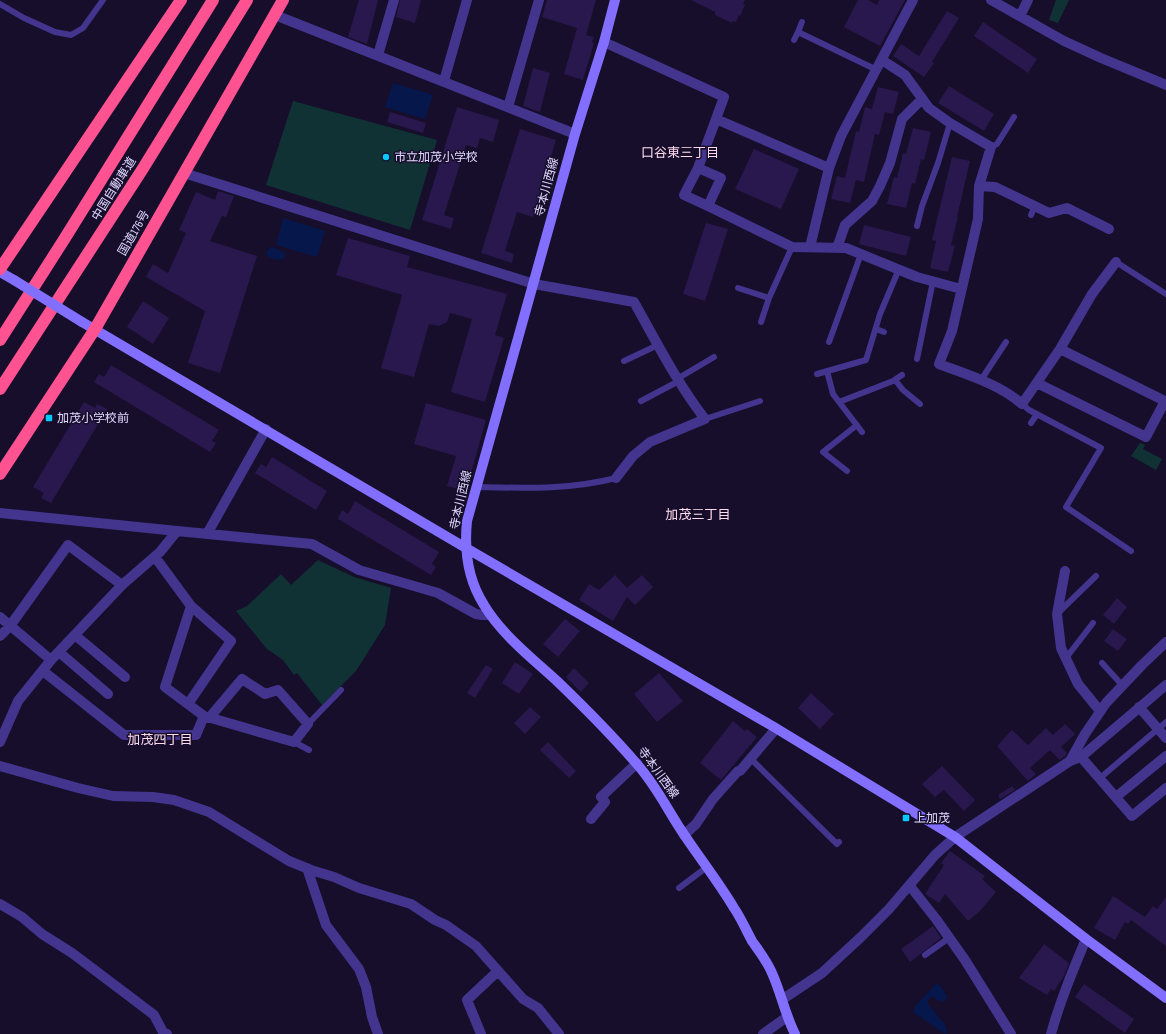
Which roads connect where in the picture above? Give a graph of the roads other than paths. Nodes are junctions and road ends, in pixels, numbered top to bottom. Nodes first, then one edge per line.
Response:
1 (103, 0) edge
2 (181, 0) edge
3 (213, 0) edge
4 (247, 0) edge
5 (283, 0) edge
6 (394, 0) edge
7 (467, 0) edge
8 (539, 0) edge
9 (615, 0) edge
10 (913, 0) edge
11 (991, 0) edge
12 (1028, 0) edge
13 (0, 4) edge
14 (275, 15) junction
15 (1020, 16) junction
16 (802, 22) dead end
17 (798, 32) junction
18 (794, 40) dead end
19 (604, 42) junction
20 (378, 55) junction
21 (882, 60) junction
22 (877, 70) junction
23 (444, 81) junction
24 (1166, 85) edge
25 (922, 99) junction
26 (508, 107) junction
27 (1014, 117) dead end
28 (716, 120) junction
29 (950, 122) junction
30 (575, 134) junction
31 (991, 147) junction
32 (698, 168) junction
33 (829, 168) junction
34 (184, 173) junction
35 (979, 186) junction
36 (708, 206) junction
37 (917, 226) dead end
38 (1109, 228) dead end
39 (792, 247) junction
40 (810, 247) junction
41 (837, 248) junction
42 (861, 254) junction
43 (1116, 262) joint
44 (0, 269) edge
45 (899, 269) junction
46 (0, 272) edge
47 (932, 281) junction
48 (534, 284) junction
49 (738, 288) dead end
50 (961, 289) junction
51 (1166, 294) edge
52 (769, 298) junction
53 (761, 322) dead end
54 (95, 329) junction
55 (876, 329) junction
56 (884, 332) dead end
57 (0, 340) edge
58 (829, 342) dead end
59 (1006, 342) dead end
60 (658, 345) junction
61 (1060, 349) junction
62 (714, 356) dead end
63 (917, 359) dead end
64 (624, 361) dead end
65 (826, 371) junction
66 (817, 374) dead end
67 (902, 375) dead end
68 (678, 380) junction
69 (895, 380) junction
70 (981, 380) junction
71 (1037, 383) junction
72 (0, 389) edge
73 (641, 401) dead end
74 (760, 402) dead end
75 (839, 402) junction
76 (1165, 402) edge
77 (920, 404) dead end
78 (1022, 404) junction
79 (1037, 414) junction
80 (705, 419) junction
81 (1031, 423) dead end
82 (857, 425) junction
83 (266, 429) junction
84 (862, 432) dead end
85 (847, 471) dead end
86 (0, 474) edge
87 (616, 478) joint
88 (476, 487) junction
89 (0, 513) edge
90 (178, 531) junction
91 (207, 534) junction
92 (466, 548) junction
93 (1131, 551) dead end
94 (155, 557) junction
95 (1065, 571) dead end
96 (1096, 576) dead end
97 (122, 585) junction
98 (191, 606) junction
99 (1057, 614) junction
100 (490, 615) junction
101 (0, 617) edge
102 (1093, 623) dead end
103 (10, 626) junction
104 (75, 635) junction
105 (0, 636) edge
106 (1166, 642) edge
107 (58, 652) junction
108 (1066, 658) junction
109 (51, 660) junction
110 (1102, 664) dead end
111 (43, 671) junction
112 (125, 677) dead end
113 (1166, 685) edge
114 (1123, 686) junction
115 (341, 690) dead end
116 (108, 694) dead end
117 (188, 704) junction
118 (1140, 707) junction
119 (1100, 711) junction
120 (207, 716) junction
121 (308, 724) junction
122 (1162, 725) edge
123 (774, 727) junction
124 (1166, 738) edge
125 (0, 742) edge
126 (294, 742) junction
127 (309, 750) dead end
128 (1166, 756) edge
129 (1081, 757) junction
130 (750, 758) junction
131 (1070, 761) junction
132 (636, 763) junction
133 (0, 766) edge
134 (1100, 778) junction
135 (1166, 788) edge
136 (1116, 797) junction
137 (591, 819) dead end
138 (684, 835) junction
139 (955, 837) junction
140 (837, 844) dead end
141 (707, 867) junction
142 (306, 868) junction
143 (910, 886) junction
144 (679, 888) dead end
145 (0, 904) edge
146 (949, 938) junction
147 (1086, 939) junction
148 (925, 955) dead end
149 (498, 971) junction
150 (1166, 998) edge
151 (783, 999) junction
152 (787, 1017) junction
153 (167, 1034) edge
154 (378, 1034) edge
155 (482, 1034) edge
156 (559, 1034) edge
157 (763, 1034) edge
158 (795, 1034) edge
159 (1011, 1034) edge
160 (1051, 1034) edge

1 - 13 lane
2 - 44 highway
3 - 57 highway, 中国自動車道
4 - 72 highway, 中国自動車道
5 - 14 highway, 国道176号
6 - 20 street
7 - 23 street
8 - 26 street
9 - 19 street, 寺本川西線
10 - 21 street
11 - 15 street
12 - 15 street
14 - 20 street
14 - 34 highway, 国道176号
15 - 24 street
16 - 17 lane
17 - 18 lane
17 - 22 lane
19 - 28 street
19 - 30 street, 寺本川西線
20 - 23 street
21 - 22 street
21 - 25 street
22 - 33 street
23 - 26 street
25 - 29 street
25 - 41 street
26 - 30 street
27 - 31 lane
28 - 32 street
28 - 33 street
29 - 31 street
29 - 37 lane
30 - 48 street, 寺本川西線
31 - 35 street
32 - 36 street
32 - 36 street
33 - 40 street
34 - 48 street
34 - 54 highway, 国道176号
35 - 38 street
35 - 50 street
36 - 39 street
39 - 40 street
39 - 52 lane
40 - 41 street
41 - 42 street
42 - 45 street
42 - 58 lane
43 - 51 lane
43 - 61 street
45 - 47 street
45 - 55 lane
46 - 54 street, bridge
47 - 50 street
47 - 63 lane
48 - 60 street
48 - 88 street, 寺本川西線
49 - 52 lane
50 - 70 street
52 - 53 lane
54 - 83 street
54 - 86 highway, 国道176号
55 - 56 lane
55 - 65 lane
59 - 70 lane
60 - 64 lane
60 - 68 street
61 - 71 street
61 - 76 street
62 - 68 lane
65 - 66 lane
65 - 75 lane
67 - 69 lane
68 - 73 lane
68 - 80 street
69 - 75 lane
69 - 77 lane
70 - 78 street
71 - 76 street
71 - 78 street
74 - 80 lane
75 - 82 lane
78 - 79 lane
79 - 81 lane
79 - 93 lane
80 - 87 street
82 - 84 lane
82 - 85 lane
83 - 91 street
83 - 92 street
87 - 88 lane
88 - 92 street, 寺本川西線
89 - 90 street
90 - 91 street
90 - 94 street
91 - 100 street
92 - 100 street, 寺本川西線
92 - 123 street
94 - 97 street
94 - 98 street
95 - 99 street
96 - 99 lane
97 - 103 street
97 - 104 street
98 - 117 street
98 - 117 street
99 - 108 street
100 - 132 street, 寺本川西線
101 - 103 street
102 - 108 lane
103 - 105 street
103 - 109 street
104 - 107 street
104 - 112 street
106 - 114 street
107 - 109 street
107 - 116 street
108 - 119 street
109 - 111 street
110 - 114 lane
111 - 120 street
111 - 125 street
113 - 118 street
114 - 119 street
115 - 121 lane
117 - 120 street
118 - 122 street
118 - 129 street
119 - 131 street
120 - 121 street
120 - 126 street
121 - 126 street
122 - 124 street
122 - 134 lane
123 - 130 street
123 - 139 street
126 - 127 lane
128 - 136 street
129 - 131 street
129 - 134 street
130 - 138 street
130 - 140 lane
131 - 139 street
132 - 137 street
132 - 138 street, 寺本川西線
133 - 142 street
134 - 136 street
135 - 136 street
138 - 141 street, 寺本川西線
139 - 143 street
139 - 147 street
141 - 144 lane
141 - 151 street, 寺本川西線
142 - 149 street
142 - 154 street
143 - 146 street
143 - 151 street
145 - 153 street
146 - 148 lane
146 - 159 street
147 - 150 street
147 - 160 street
149 - 155 street
149 - 156 street
151 - 152 street, 寺本川西線
152 - 157 street
152 - 158 street, 寺本川西線

